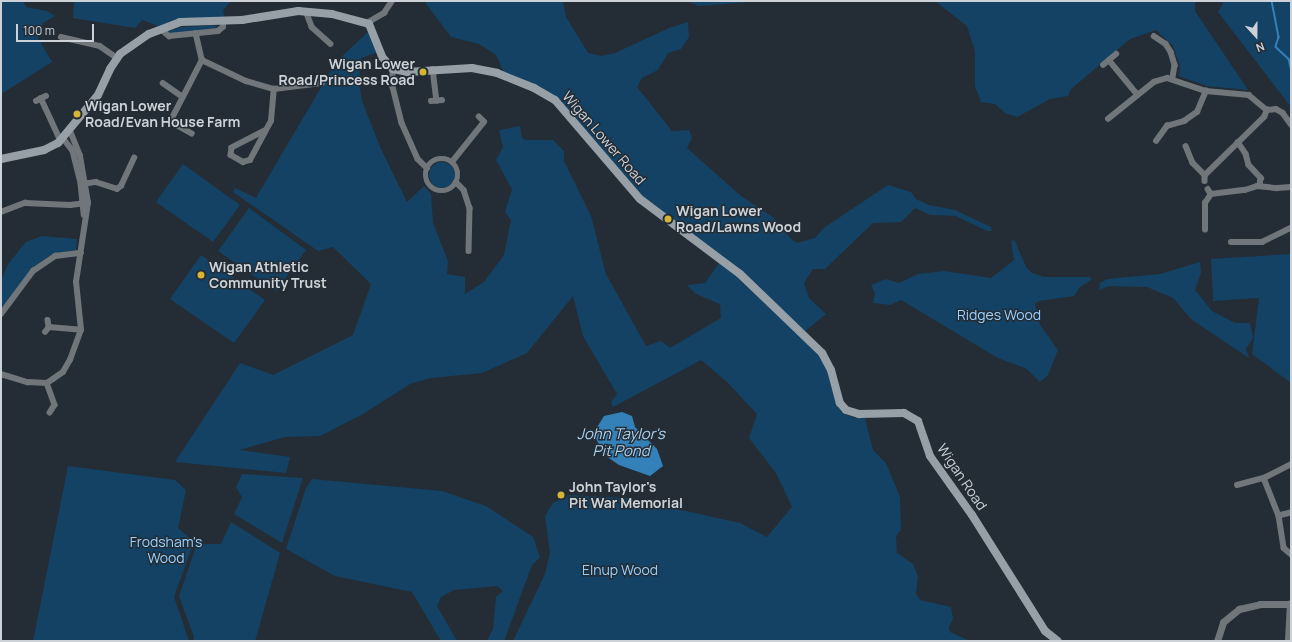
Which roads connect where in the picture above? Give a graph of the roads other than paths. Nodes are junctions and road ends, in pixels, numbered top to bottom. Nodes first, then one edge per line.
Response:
1 (392, 1) edge
2 (306, 10) junction
3 (223, 21) junction
4 (367, 23) junction
5 (161, 29) junction
6 (196, 33) junction
7 (1154, 36) dead end
8 (63, 39) dead end
9 (331, 44) dead end
10 (1116, 54) dead end
11 (116, 58) junction
12 (202, 60) junction
13 (1109, 60) junction
14 (1103, 65) dead end
15 (433, 68) junction
16 (393, 69) junction
17 (1173, 78) junction
18 (163, 83) dead end
19 (322, 83) dead end
20 (274, 89) junction
21 (1206, 91) junction
22 (1138, 95) junction
23 (183, 97) junction
24 (41, 98) dead end
25 (437, 101) dead end
26 (1267, 110) junction
27 (479, 117) dead end
28 (1108, 119) dead end
29 (1291, 124) edge
30 (70, 131) junction
31 (265, 131) junction
32 (192, 134) dead end
33 (62, 139) junction
34 (1156, 141) dead end
35 (1238, 142) junction
36 (1186, 146) dead end
37 (134, 158) dead end
38 (1, 159) edge
39 (452, 162) junction
40 (427, 168) junction
41 (1205, 175) junction
42 (1205, 181) dead end
43 (456, 182) junction
44 (83, 184) junction
45 (1260, 186) junction
46 (1291, 187) edge
47 (86, 203) junction
48 (1, 212) edge
49 (1291, 228) edge
50 (1205, 230) dead end
51 (1231, 242) dead end
52 (469, 251) dead end
53 (81, 253) junction
54 (732, 267) joint
55 (2, 315) edge
56 (48, 320) dead end
57 (49, 327) junction
58 (81, 330) junction
59 (45, 332) dead end
60 (1, 374) edge
61 (47, 383) junction
62 (50, 413) dead end
63 (1291, 464) edge
64 (1264, 478) junction
65 (1237, 485) dead end
66 (1291, 513) edge
67 (1280, 516) junction
68 (1291, 554) edge
69 (1290, 604) edge
70 (1058, 641) edge
71 (1217, 641) edge
72 (1288, 641) edge

1 - 4 street
2 - 3 main road
2 - 4 main road
2 - 9 street
3 - 5 main road
3 - 6 street
4 - 16 main road
5 - 6 street
5 - 11 main road
6 - 12 street
7 - 17 street
8 - 11 street
10 - 13 street
11 - 30 main road
12 - 20 street
12 - 23 street
13 - 14 street
13 - 22 street
15 - 16 main road, Wigan Lower Road
15 - 25 street
15 - 54 main road, Wigan Lower Road
16 - 40 street
17 - 21 street
17 - 22 street
18 - 23 street
19 - 20 street
20 - 31 street
21 - 26 street
21 - 34 street
22 - 28 street
23 - 32 street
24 - 33 street
26 - 29 street
26 - 35 street
27 - 39 street
30 - 33 main road
30 - 44 street
31 - 31 street
33 - 38 main road
33 - 44 street
35 - 41 street
35 - 45 street
36 - 41 street
37 - 44 street
39 - 40 street
39 - 43 street
40 - 43 street
41 - 42 street
43 - 52 street
44 - 47 street
45 - 46 street
45 - 50 street
47 - 48 street
47 - 53 street
49 - 51 street
53 - 55 street
53 - 58 street
54 - 70 main road, Wigan Road
56 - 57 street
57 - 58 street
57 - 59 street
58 - 61 street
60 - 61 street
61 - 62 street
63 - 64 street
64 - 65 street
64 - 67 street
66 - 67 street
67 - 68 street
69 - 71 street
69 - 72 street

